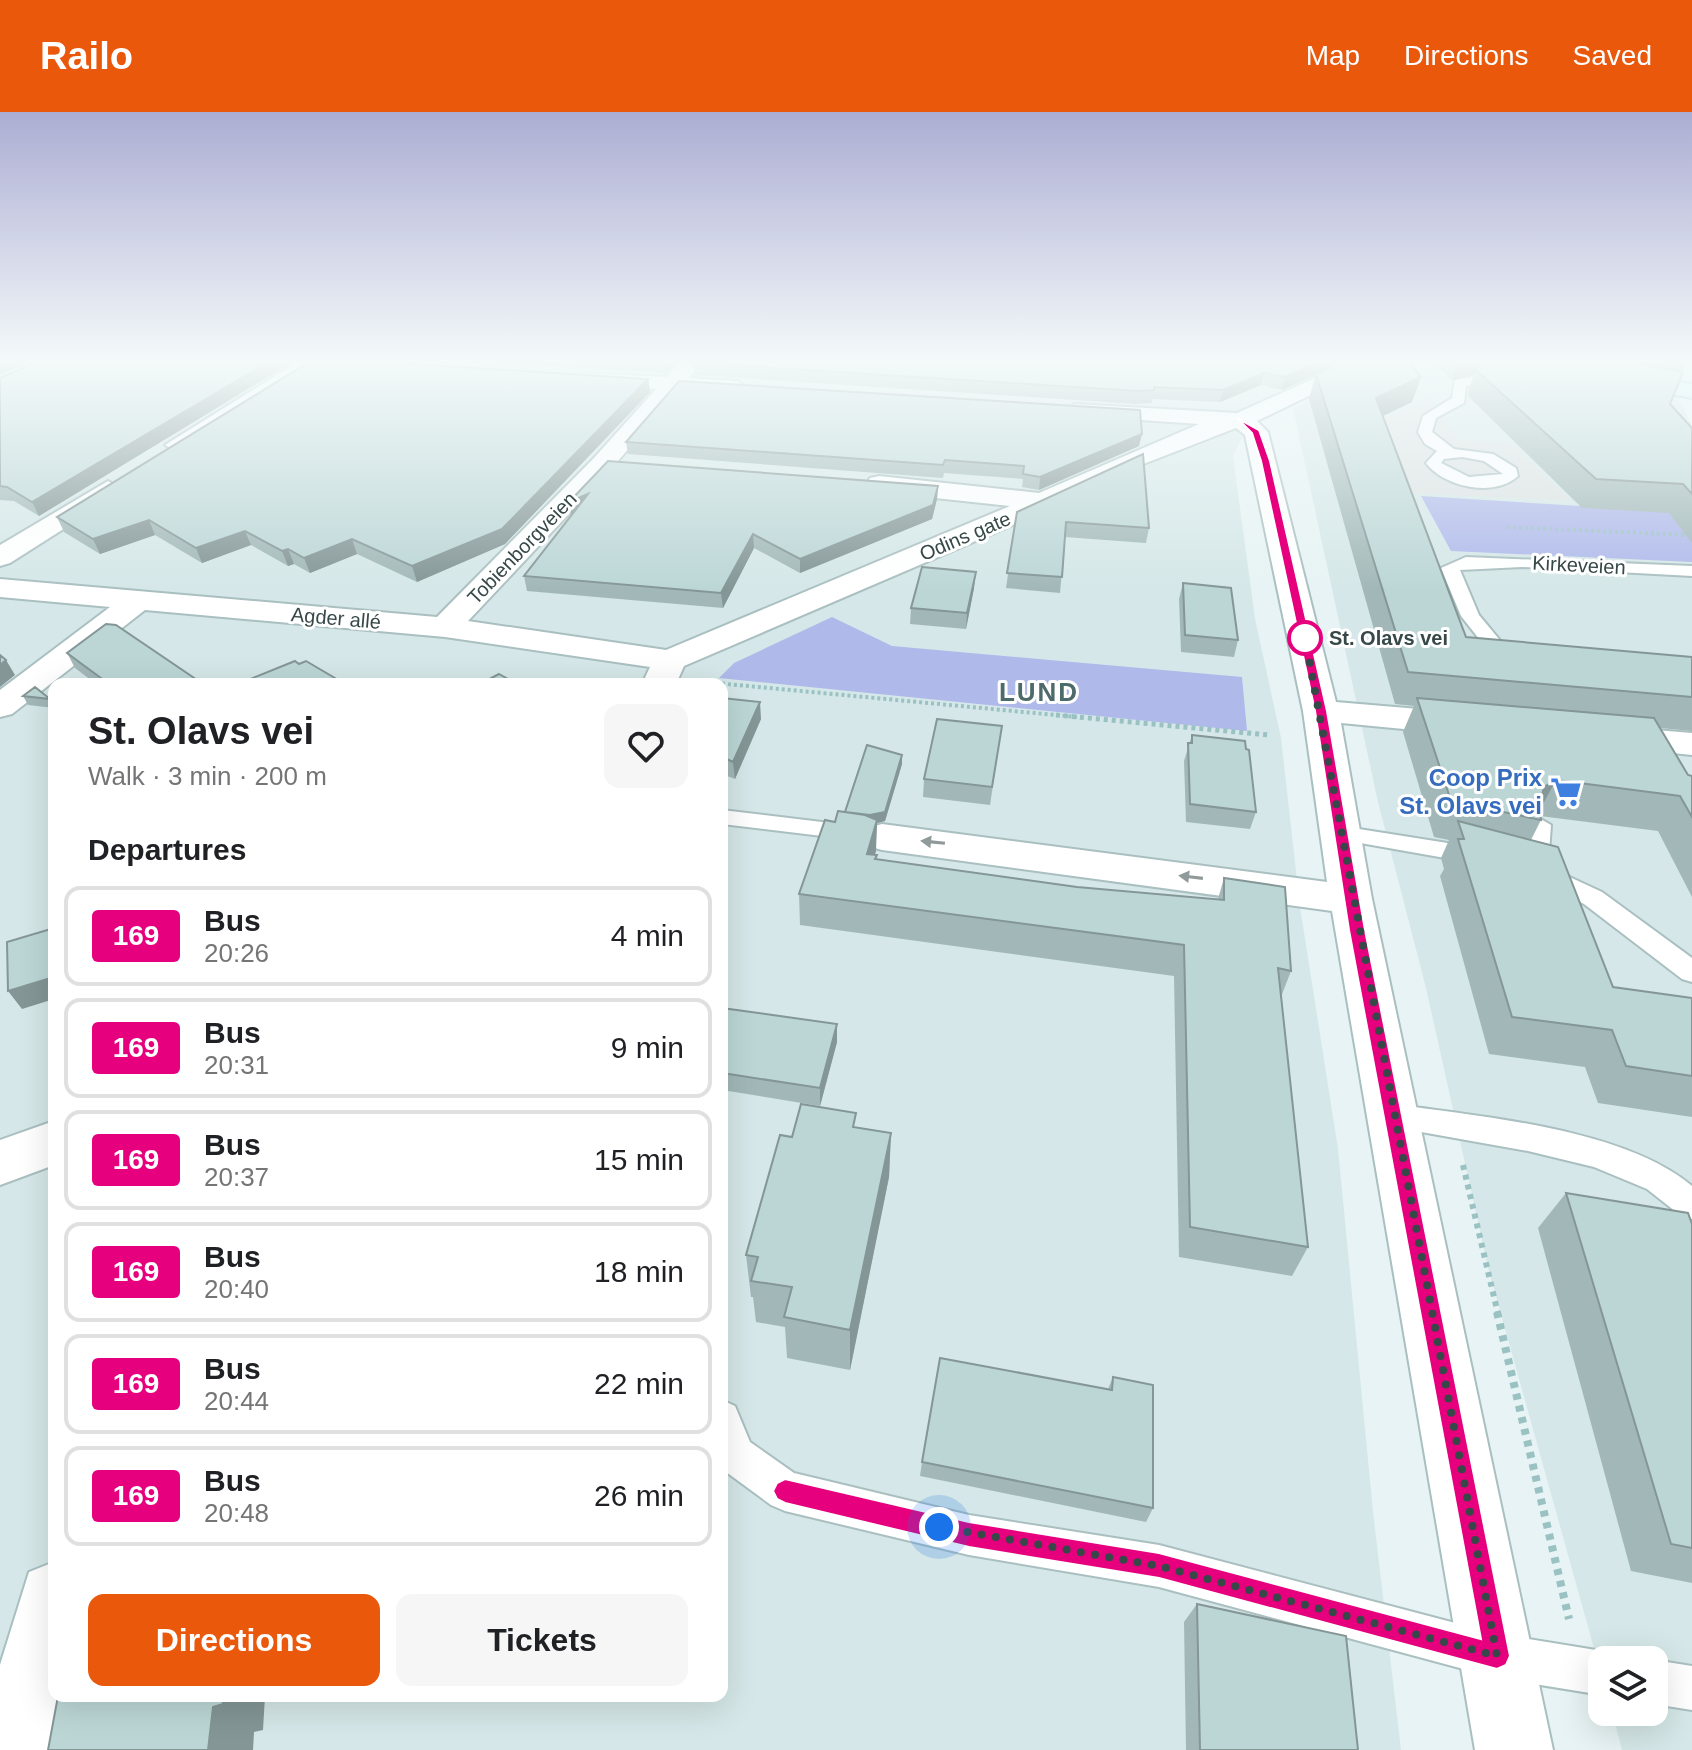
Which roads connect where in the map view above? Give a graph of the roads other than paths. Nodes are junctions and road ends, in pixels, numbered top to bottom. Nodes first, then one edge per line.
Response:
1 (192, 437) edge
2 (625, 437) edge
3 (1186, 437) edge
4 (1258, 437) edge
5 (1428, 437) edge
6 (1450, 453) dead end
7 (156, 458) edge
8 (603, 463) junction
9 (632, 466) edge
10 (130, 475) edge
11 (848, 482) edge
12 (1039, 501) junction
13 (3, 553) edge
14 (1692, 571) edge
15 (0, 588) edge
16 (136, 602) junction
17 (445, 627) junction
18 (1498, 650) edge
19 (665, 672) edge
20 (0, 707) edge
21 (1321, 711) junction
22 (1506, 728) edge
23 (1568, 733) edge
24 (1692, 744) edge
25 (728, 818) edge
26 (1539, 825) edge
27 (1340, 833) junction
28 (882, 837) joint
29 (1536, 870) junction
30 (1351, 899) junction
31 (1692, 972) edge
32 (1393, 1116) junction
33 (48, 1145) edge
34 (0, 1163) edge
35 (1692, 1205) edge
36 (728, 1434) edge
37 (48, 1621) edge
38 (1497, 1656) junction
39 (1588, 1671) edge
40 (1668, 1684) edge
41 (1692, 1688) edge
42 (15, 1750) edge
43 (1514, 1750) edge

1 - 7 street
2 - 8 street, Tobienborgveien
3 - 12 street, Odins gate
4 - 21 street
5 - 6 lane
8 - 9 street
8 - 17 street, Tobienborgveien
10 - 13 street
11 - 12 street
12 - 19 street, Odins gate
14 - 18 lane, Kirkeveien
15 - 16 street, Agder allé
16 - 17 street, Agder allé
16 - 20 street
17 - 19 street, Agder allé
21 - 22 street
21 - 27 street
23 - 24 street
25 - 28 lane
26 - 29 lane
27 - 29 lane
27 - 30 street
30 -> 28 street
29 - 31 lane
30 - 32 street
32 - 35 lane
32 - 38 street
33 - 34 street
36 - 38 lane
37 - 42 street
38 - 39 lane
38 - 43 street
40 - 41 lane

